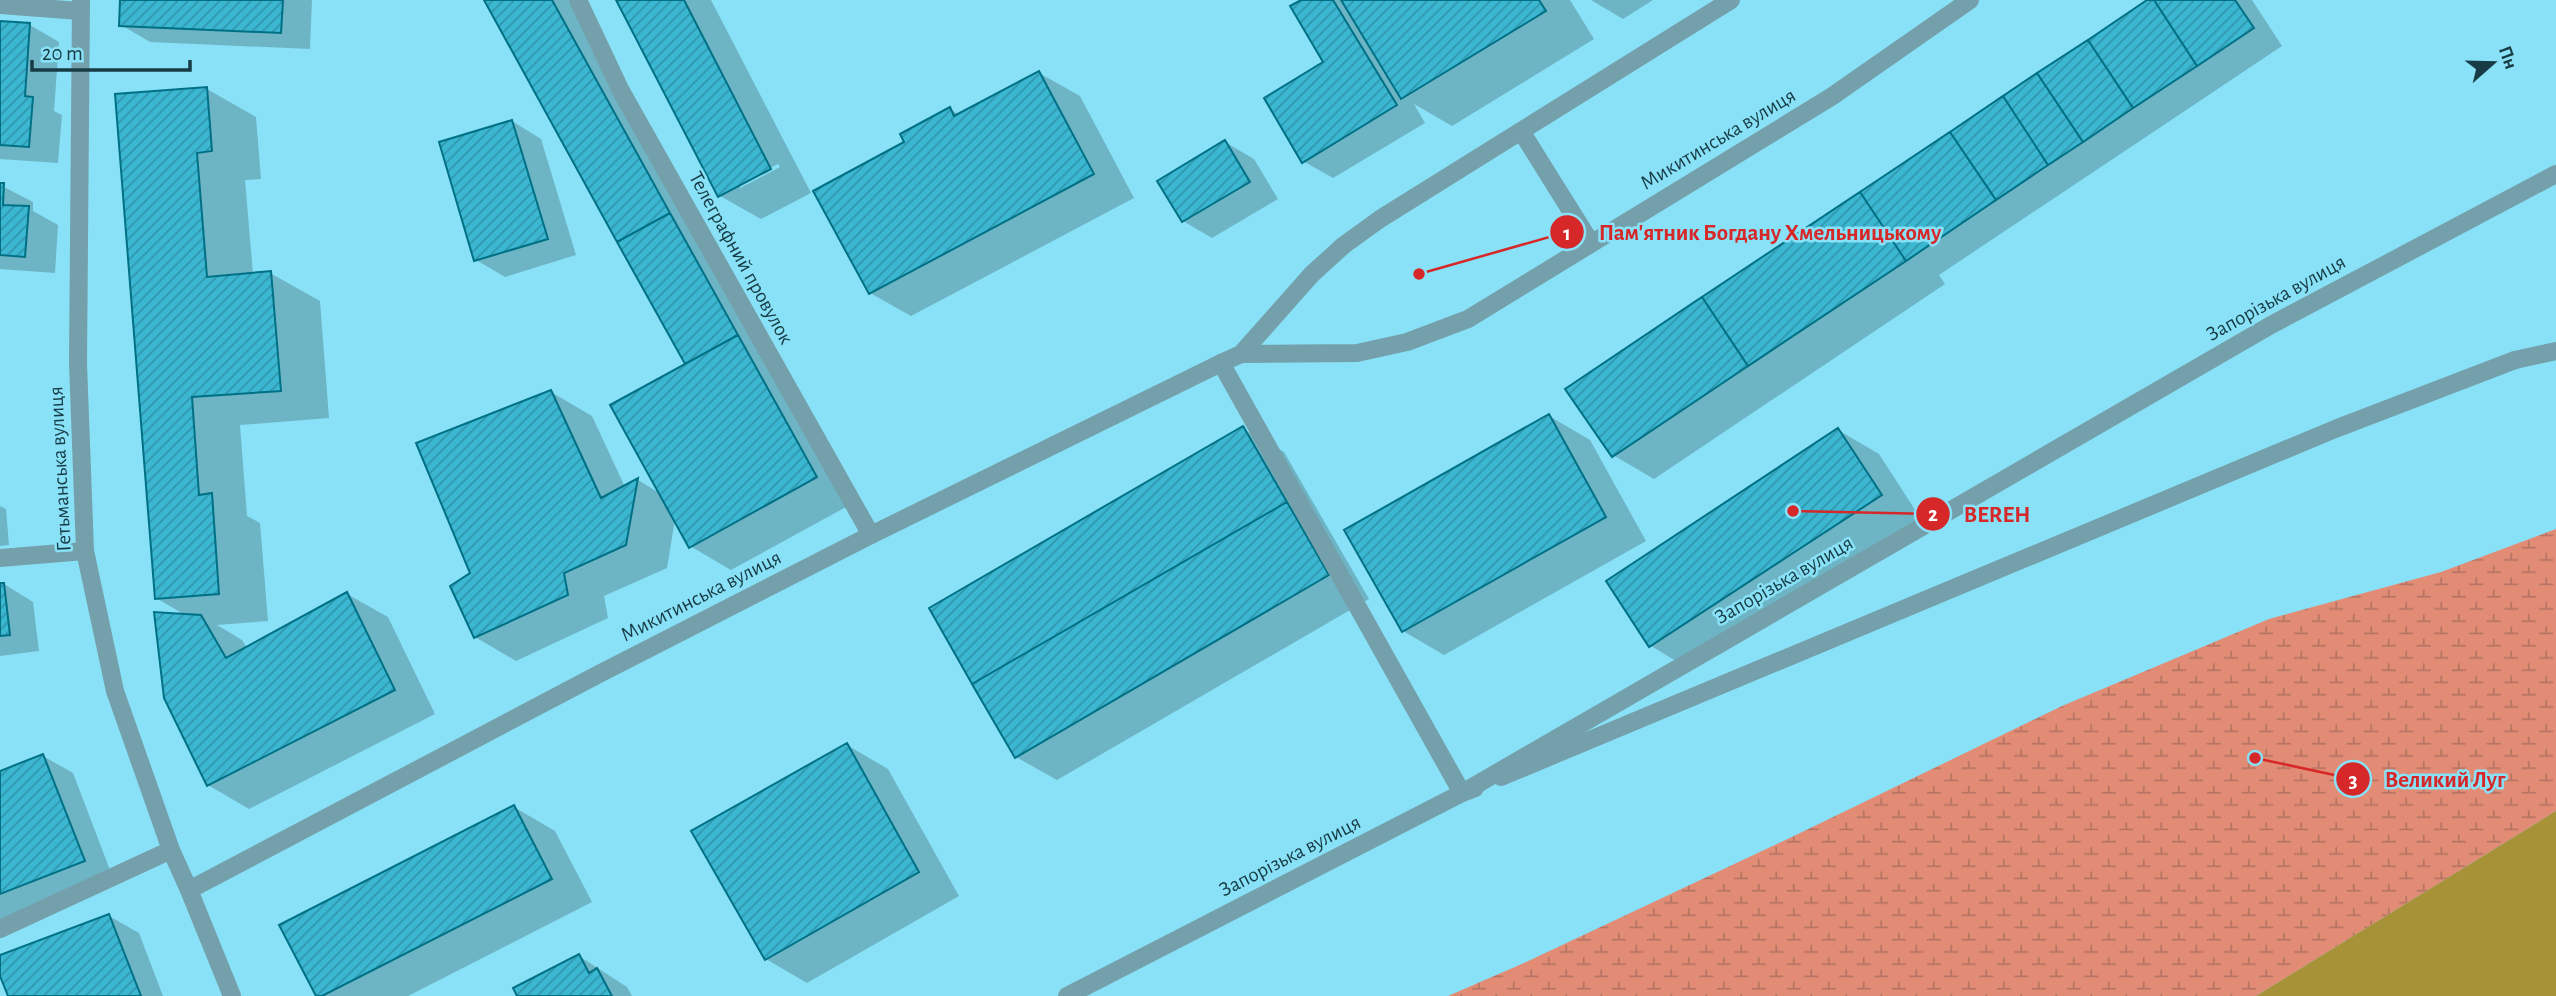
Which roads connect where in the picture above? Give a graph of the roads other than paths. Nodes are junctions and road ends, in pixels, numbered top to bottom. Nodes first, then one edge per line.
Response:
1 (578, 0) edge
2 (1731, 0) edge
3 (1970, 0) edge
4 (0, 5) edge
5 (80, 5) edge
6 (1521, 131) junction
7 (2556, 174) edge
8 (1591, 243) junction
9 (2556, 351) edge
10 (1241, 354) junction
11 (1221, 362) junction
12 (871, 535) junction
13 (85, 551) junction
14 (0, 558) edge
15 (1462, 793) junction
16 (170, 850) junction
17 (189, 890) junction
18 (0, 929) edge
19 (232, 996) edge
20 (1067, 996) edge

1 - 12 street, Телеграфний провулок
2 - 6 street, Микитинська вулиця
3 - 8 street, Микитинська вулиця
4 - 5 street
5 - 13 street, Гетьманська вулиця
6 - 8 street
6 - 10 street, Микитинська вулиця
7 - 15 street, Запорізька вулиця
8 - 10 street, Микитинська вулиця
9 - 15 street
10 - 11 street, Микитинська вулиця
11 - 12 street, Микитинська вулиця
11 - 15 street
12 - 17 street, Микитинська вулиця
13 - 14 street
13 - 16 street, Гетьманська вулиця
15 - 20 street, Запорізька вулиця
16 - 17 street, Гетьманська вулиця
16 - 18 street
17 - 19 street, Гетьманська вулиця

